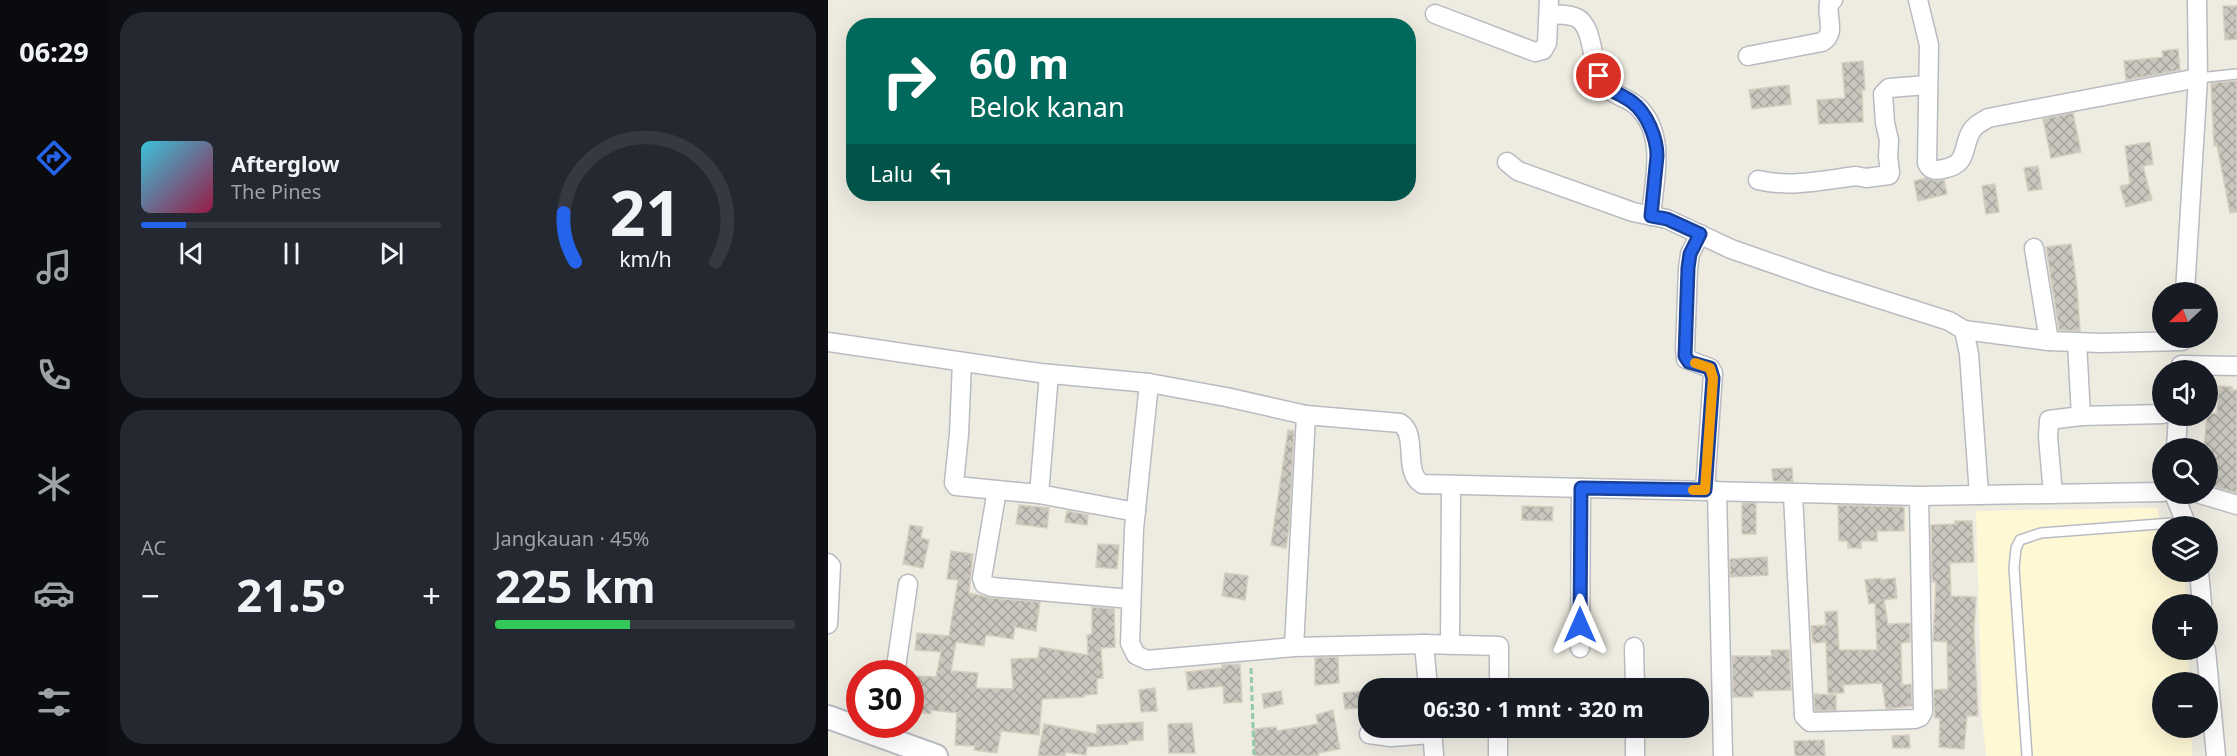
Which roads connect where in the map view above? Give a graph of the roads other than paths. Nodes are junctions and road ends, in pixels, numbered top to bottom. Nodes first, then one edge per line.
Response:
1 (1833, 0) edge
2 (1918, 0) edge
3 (2197, 0) edge
4 (1549, 7) edge
5 (1435, 14) dead end
6 (1748, 56) dead end
7 (2237, 74) edge
8 (2198, 78) junction
9 (1927, 85) junction
10 (1508, 162) dead end
11 (1758, 180) dead end
12 (1651, 216) junction
13 (1700, 234) junction
14 (2034, 248) dead end
15 (2186, 282) edge
16 (1964, 330) junction
17 (2049, 340) junction
18 (2152, 340) edge
19 (828, 342) edge
20 (2077, 342) junction
21 (962, 362) junction
22 (2237, 366) edge
23 (2218, 367) edge
24 (1049, 374) junction
25 (1149, 383) junction
26 (2152, 414) edge
27 (1306, 415) junction
28 (2081, 416) junction
29 (1451, 484) junction
30 (1581, 488) junction
31 (997, 490) junction
32 (1711, 491) junction
33 (2152, 492) edge
34 (1039, 494) junction
35 (1793, 494) junction
36 (2053, 494) junction
37 (1979, 495) junction
38 (1919, 496) junction
39 (2218, 499) edge
40 (2237, 505) edge
41 (1136, 512) junction
42 (2152, 526) edge
43 (828, 563) edge
44 (908, 584) dead end
45 (1131, 599) junction
46 (828, 624) edge
47 (1424, 644) junction
48 (1450, 645) junction
49 (1294, 647) junction
50 (1634, 647) dead end
51 (1580, 648) dead end
52 (897, 660) edge
53 (2207, 660) edge
54 (1427, 678) edge
55 (1498, 678) edge
56 (1635, 678) edge
57 (828, 717) edge
58 (846, 721) edge
59 (901, 738) edge
60 (1433, 738) edge
61 (1498, 738) edge
62 (1635, 738) edge
63 (936, 756) edge
64 (1434, 756) edge
65 (1498, 756) edge
66 (1635, 756) edge
67 (1723, 756) edge
68 (2027, 756) edge
69 (2217, 756) edge

1 - 6 street
2 - 9 street
3 - 8 street
4 - 5 street
4 - 12 street
7 - 8 lane
8 - 9 street
8 - 15 street
9 - 11 street
10 - 12 street
12 - 13 street
13 - 16 street
13 - 32 street
14 - 17 street
16 - 17 street
16 - 37 street
17 - 20 street
18 - 20 street
19 - 21 street
20 - 28 street
21 - 24 street
21 - 31 street
22 - 23 street
24 - 25 street
24 - 34 street
25 - 27 street
25 - 41 street
26 - 28 street
27 - 29 street
27 - 49 street
28 - 36 street
29 - 30 street
29 - 48 street
30 - 32 street
30 - 51 street
31 - 34 street
31 - 45 street
32 - 35 street
32 - 67 street
33 - 36 street
34 - 41 street
35 - 38 street
35 - 38 street
36 - 37 street
37 - 38 street
39 - 40 street
41 - 45 street
42 - 68 lane
43 - 46 street
44 - 52 street
45 - 49 street
47 - 48 street
47 - 49 street
47 - 54 street
48 - 55 street
50 - 56 street
53 - 69 street
57 - 58 street
59 - 63 street
60 - 64 street
61 - 65 street
62 - 66 street

